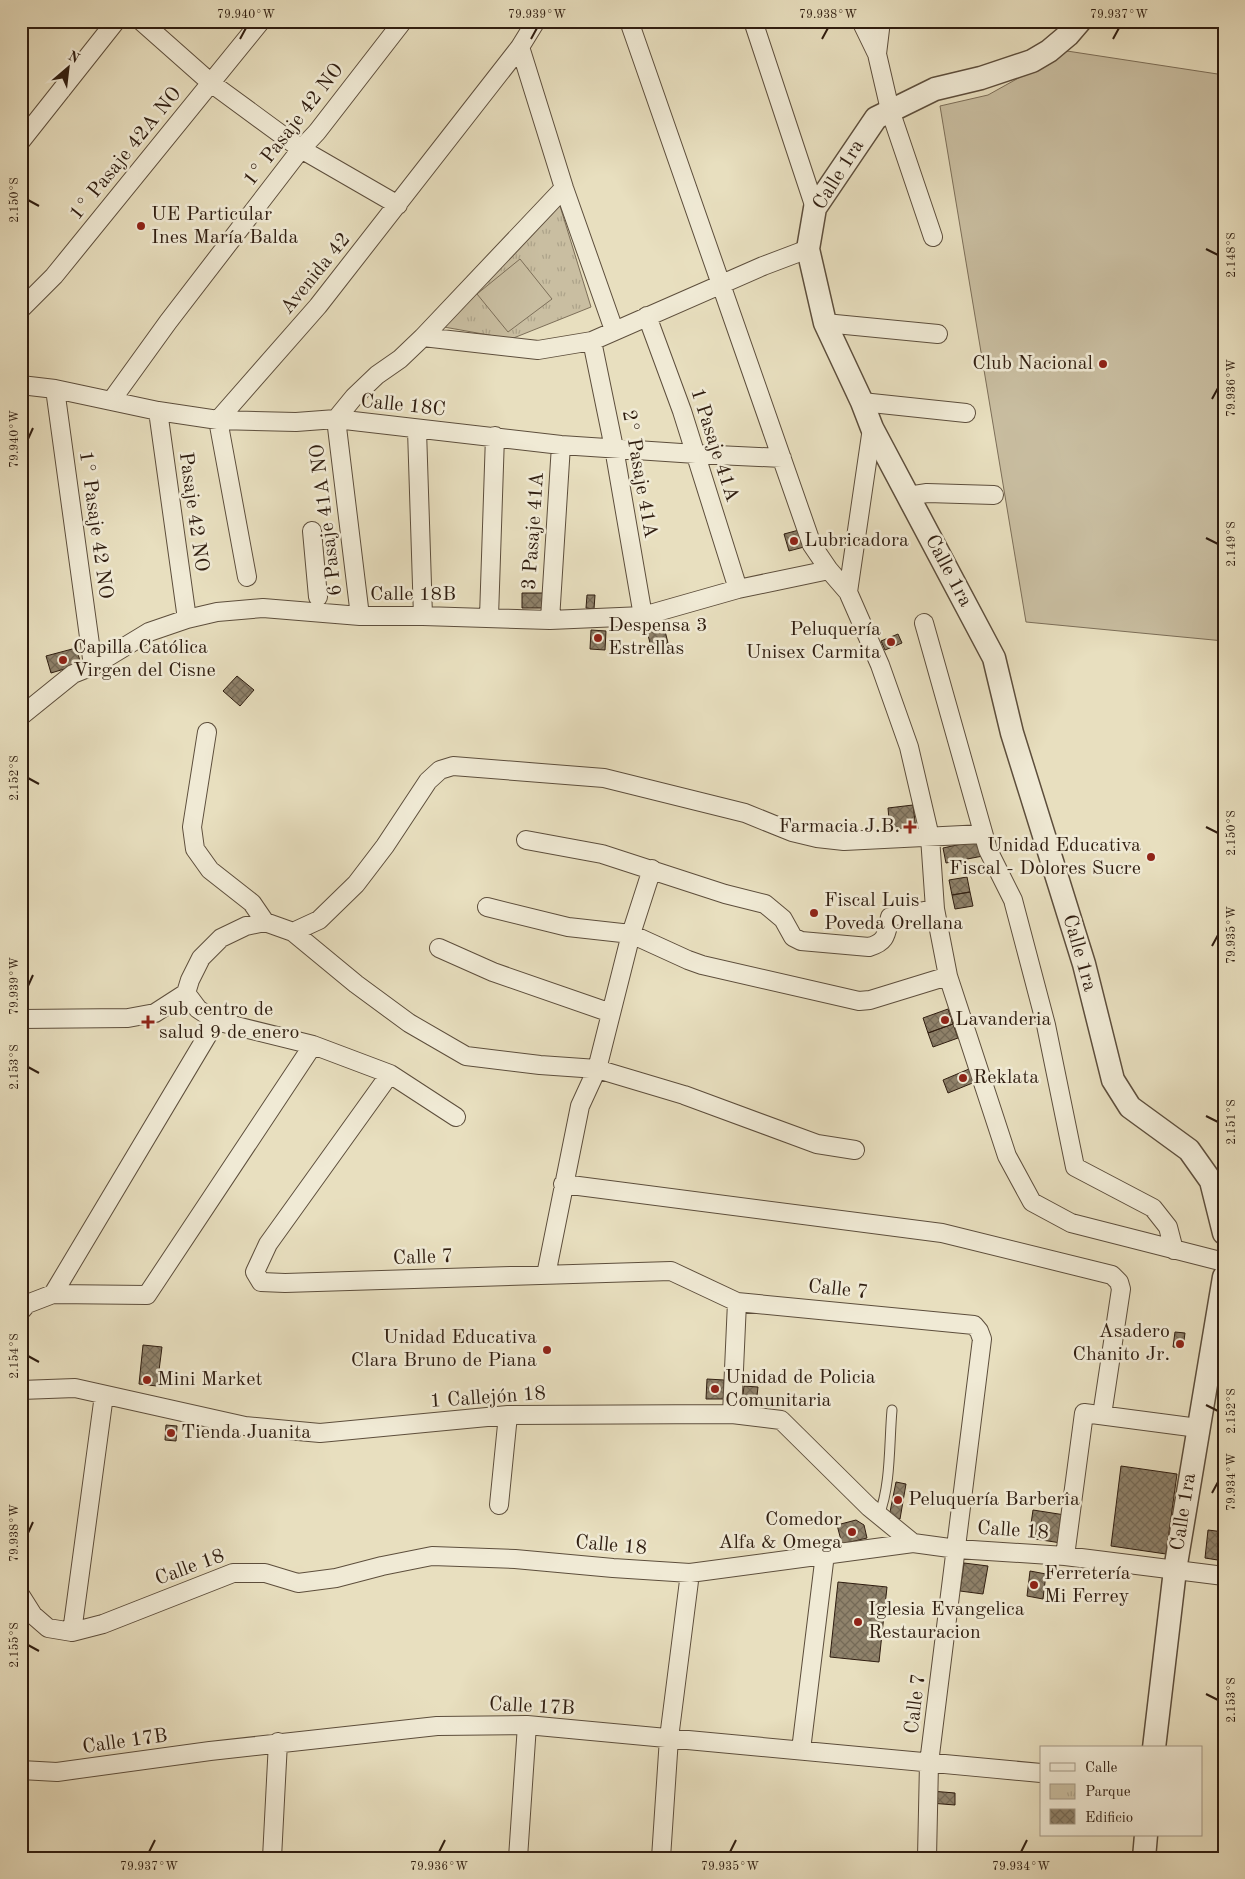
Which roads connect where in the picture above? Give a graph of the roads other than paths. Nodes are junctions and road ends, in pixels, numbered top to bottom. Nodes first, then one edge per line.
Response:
1 (116, 21) edge
2 (141, 21) edge
3 (261, 21) edge
4 (403, 21) edge
5 (536, 21) edge
6 (629, 21) edge
7 (752, 21) edge
8 (861, 21) edge
9 (882, 21) edge
10 (1080, 21) edge
11 (520, 47) junction
12 (877, 54) junction
13 (211, 83) junction
14 (890, 110) junction
15 (21, 141) edge
16 (301, 149) junction
17 (564, 188) junction
18 (398, 205) junction
19 (815, 208) junction
20 (933, 237) dead end
21 (808, 249) junction
22 (722, 285) junction
23 (21, 310) edge
24 (647, 316) junction
25 (825, 324) junction
26 (614, 330) junction
27 (938, 334) dead end
28 (423, 337) junction
29 (592, 341) junction
30 (21, 385) edge
31 (55, 389) junction
32 (111, 401) junction
33 (862, 402) junction
34 (158, 410) junction
35 (966, 413) dead end
36 (336, 419) junction
37 (218, 420) junction
38 (872, 428) junction
39 (417, 430) junction
40 (495, 436) junction
41 (561, 445) junction
42 (614, 448) junction
43 (696, 454) junction
44 (782, 458) junction
45 (994, 495) dead end
46 (908, 496) junction
47 (312, 531) dead end
48 (829, 570) junction
49 (247, 577) dead end
50 (738, 589) junction
51 (848, 592) junction
52 (318, 597) dead end
53 (360, 616) junction
54 (423, 616) junction
55 (643, 616) junction
56 (489, 618) junction
57 (187, 619) junction
58 (550, 620) junction
59 (924, 623) dead end
60 (93, 666) junction
61 (21, 716) edge
62 (207, 732) dead end
63 (983, 834) junction
64 (930, 837) junction
65 (526, 840) dead end
66 (652, 869) junction
67 (487, 907) dead end
68 (934, 909) junction
69 (265, 922) junction
70 (294, 932) junction
71 (631, 934) junction
72 (439, 948) dead end
73 (948, 976) junction
74 (186, 993) junction
75 (611, 1013) junction
76 (21, 1019) edge
77 (216, 1021) junction
78 (313, 1045) junction
79 (597, 1069) junction
80 (390, 1074) junction
81 (456, 1117) dead end
82 (855, 1150) dead end
83 (564, 1184) junction
84 (1224, 1233) edge
85 (1174, 1250) junction
86 (1224, 1262) edge
87 (546, 1275) junction
88 (1224, 1277) edge
89 (53, 1294) junction
90 (737, 1302) junction
91 (21, 1311) edge
92 (21, 1390) edge
93 (104, 1395) junction
94 (892, 1410) dead end
95 (732, 1414) junction
96 (508, 1415) junction
97 (1102, 1415) junction
98 (1198, 1428) junction
99 (499, 1505) dead end
100 (879, 1515) junction
101 (913, 1543) junction
102 (957, 1549) junction
103 (825, 1554) junction
104 (1065, 1556) junction
105 (1175, 1570) junction
106 (690, 1573) junction
107 (1224, 1576) edge
108 (21, 1596) edge
109 (72, 1632) junction
110 (527, 1725) junction
111 (669, 1738) junction
112 (278, 1742) junction
113 (1154, 1746) edge
114 (802, 1750) junction
115 (929, 1763) junction
116 (21, 1770) edge
117 (1040, 1773) edge
118 (1146, 1836) edge
119 (272, 1858) edge
120 (518, 1858) edge
121 (661, 1858) edge
122 (927, 1858) edge
123 (1144, 1858) edge

1 - 15 street
2 - 13 street
3 - 13 street, 1° Pasaje 42A NO
4 - 16 street, 1° Pasaje 42 NO
5 - 11 street, Avenida 42
6 - 22 street
7 - 19 street
8 - 12 street
9 - 12 street
10 - 14 street, Calle 1ra
11 - 17 street
11 - 18 street, Avenida 42
12 - 14 street
13 - 16 street
13 - 23 street, 1° Pasaje 42A NO
14 - 19 street, Calle 1ra
14 - 20 street
16 - 18 street
16 - 32 street, 1° Pasaje 42 NO
17 - 26 street
17 - 28 street
18 - 37 street, Avenida 42
19 - 21 street, Calle 1ra
21 - 22 street
21 - 25 street, Calle 1ra
22 - 24 street
22 - 44 street
24 - 26 street
24 - 43 street, 1 Pasaje 41A
25 - 27 street
25 - 33 street, Calle 1ra
26 - 29 street
28 - 29 street
28 - 36 street
29 - 42 street, 2° Pasaje 41A
30 - 31 street, Calle 18C
31 - 32 street, Calle 18C
31 - 60 street, 1° Pasaje 42 NO
32 - 34 street, Calle 18C
33 - 35 street
33 - 38 street, Calle 1ra
34 - 37 street, Calle 18C
34 - 57 street, Pasaje 42 NO
36 - 37 street, Calle 18C
36 - 39 street, Calle 18C
36 - 53 street, 6 Pasaje 41A NO
37 - 49 street
38 - 46 street, Calle 1ra
38 - 51 street
39 - 40 street, Calle 18C
39 - 54 street
40 - 41 street, Calle 18C
40 - 56 street
41 - 42 street, Calle 18C
41 - 58 street, 3 Pasaje 41A
42 - 43 street, Calle 18C
42 - 55 street, 2° Pasaje 41A
43 - 44 street, Calle 18C
43 - 50 street, 1 Pasaje 41A
44 - 48 street
45 - 46 street
46 - 84 street, Calle 1ra
47 - 52 street
48 - 50 street, Calle 18B
48 - 51 street
50 - 55 street, Calle 18B
51 - 64 street
53 - 54 street, Calle 18B
53 - 57 street, Calle 18B
54 - 56 street, Calle 18B
55 - 58 street, Calle 18B
56 - 58 street, Calle 18B
57 - 60 street, Calle 18B
59 - 63 street
60 - 61 street, Calle 18B
62 - 69 street
63 - 64 street
63 - 85 street
64 - 68 street
64 - 70 street
65 - 66 street
66 - 68 street
66 - 71 street
67 - 71 street
68 - 73 street
69 - 70 street
69 - 74 street
70 - 79 street
71 - 73 street
71 - 75 street
72 - 75 street
73 - 85 street
74 - 76 street
74 - 77 street
75 - 79 street
77 - 78 street
77 - 89 street
78 - 80 street
78 - 89 street
79 - 82 street
79 - 83 street
80 - 81 street
80 - 87 street, Calle 7
83 - 87 street
83 - 97 street
85 - 86 street
87 - 90 street, Calle 7
88 - 98 street, Calle 1ra
89 - 91 street
90 - 95 street
90 - 102 street, Calle 7
92 - 93 street, 1 Callejón 18
93 - 96 street, 1 Callejón 18
93 - 109 street
94 - 100 lane
95 - 96 street, 1 Callejón 18
95 - 100 street, 1 Callejón 18
96 - 99 street
97 - 98 street
97 - 104 street
98 - 105 street, Calle 1ra
100 - 101 street, 1 Callejón 18
101 - 102 street, Calle 18
101 - 103 street, Calle 18
102 - 104 street, Calle 18
102 - 115 street, Calle 7
103 - 106 street, Calle 18
103 - 114 street
104 - 105 street, Calle 18
105 - 107 street, Calle 18
105 - 113 street, Calle 1ra
106 - 109 street, Calle 18
106 - 111 street
108 - 109 street, Calle 18
110 - 111 street, Calle 17B
110 - 112 street, Calle 17B
110 - 120 street
111 - 114 street, Calle 17B
111 - 121 street
112 - 116 street, Calle 17B
112 - 119 street
114 - 115 street, Calle 17B
115 - 117 street, Calle 17B
115 - 122 street, Calle 7
118 - 123 street

